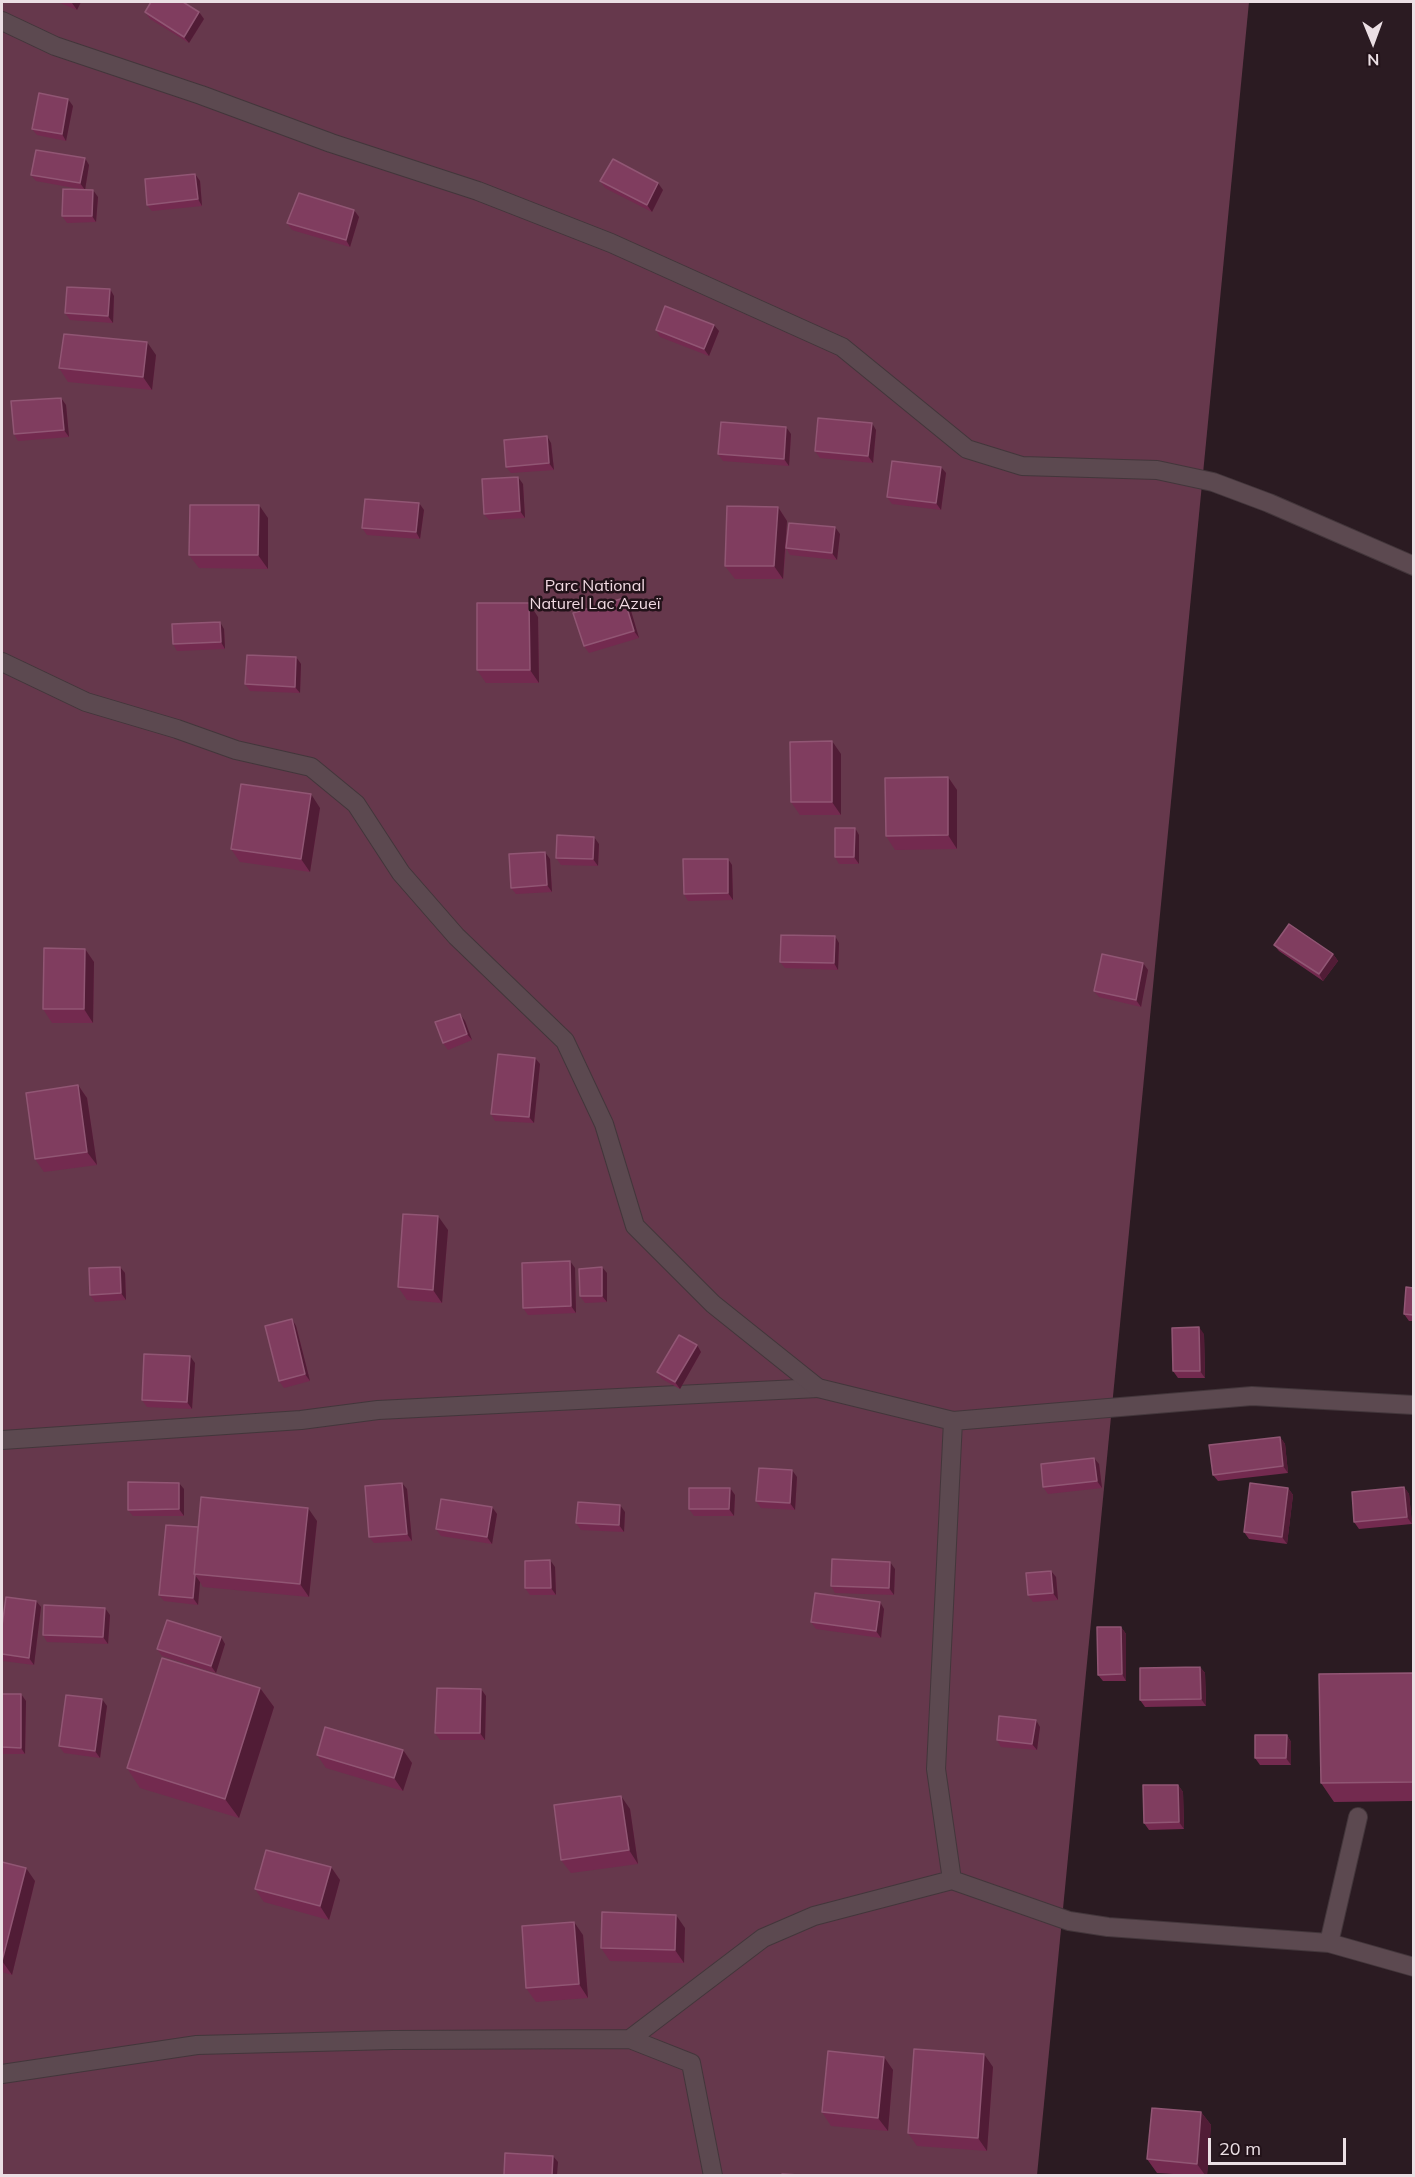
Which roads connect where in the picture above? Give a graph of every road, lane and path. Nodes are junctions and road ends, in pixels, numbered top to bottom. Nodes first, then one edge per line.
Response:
1 (2, 21) edge
2 (1413, 566) edge
3 (2, 662) edge
4 (818, 1388) junction
5 (1413, 1405) edge
6 (953, 1421) junction
7 (2, 1440) edge
8 (1358, 1817) dead end
9 (952, 1880) junction
10 (1329, 1943) junction
11 (1413, 1967) edge
12 (630, 2039) junction
13 (2, 2074) edge
14 (713, 2175) edge

1 - 2 street
3 - 4 street
4 - 6 street
4 - 7 street
5 - 6 street
6 - 9 street
8 - 10 street
9 - 10 street
9 - 12 street
10 - 11 street
12 - 13 street
12 - 14 street

